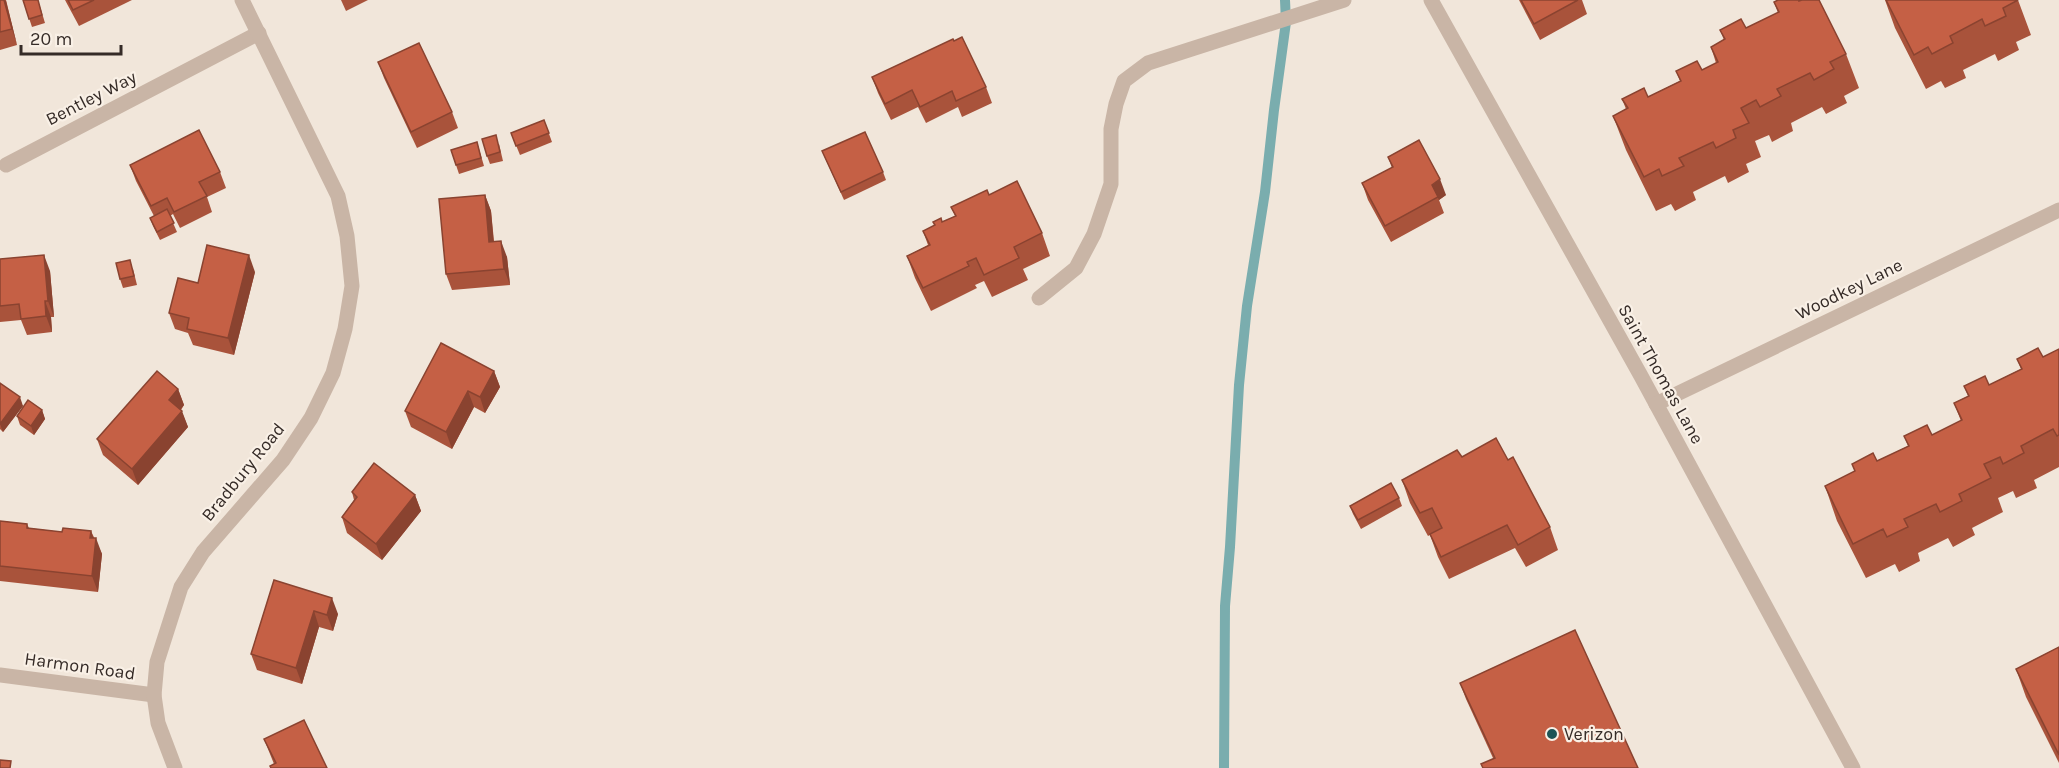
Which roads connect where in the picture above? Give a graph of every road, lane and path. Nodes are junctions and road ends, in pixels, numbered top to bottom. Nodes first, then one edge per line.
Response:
1 (242, 0) edge
2 (1344, 0) edge
3 (1431, 0) edge
4 (259, 33) junction
5 (6, 165) dead end
6 (2059, 210) edge
7 (1039, 298) dead end
8 (1656, 404) junction
9 (0, 675) edge
10 (154, 695) junction
11 (175, 768) edge
12 (1853, 768) edge

1 - 4 street, Bradbury Road
2 - 7 street
3 - 8 street, Saint Thomas Lane
4 - 5 street, Bentley Way
4 - 10 street, Bradbury Road
6 - 8 street, Woodkey Lane
8 - 12 street, Saint Thomas Lane
9 - 10 street, Harmon Road
10 - 11 street, Bradbury Road

